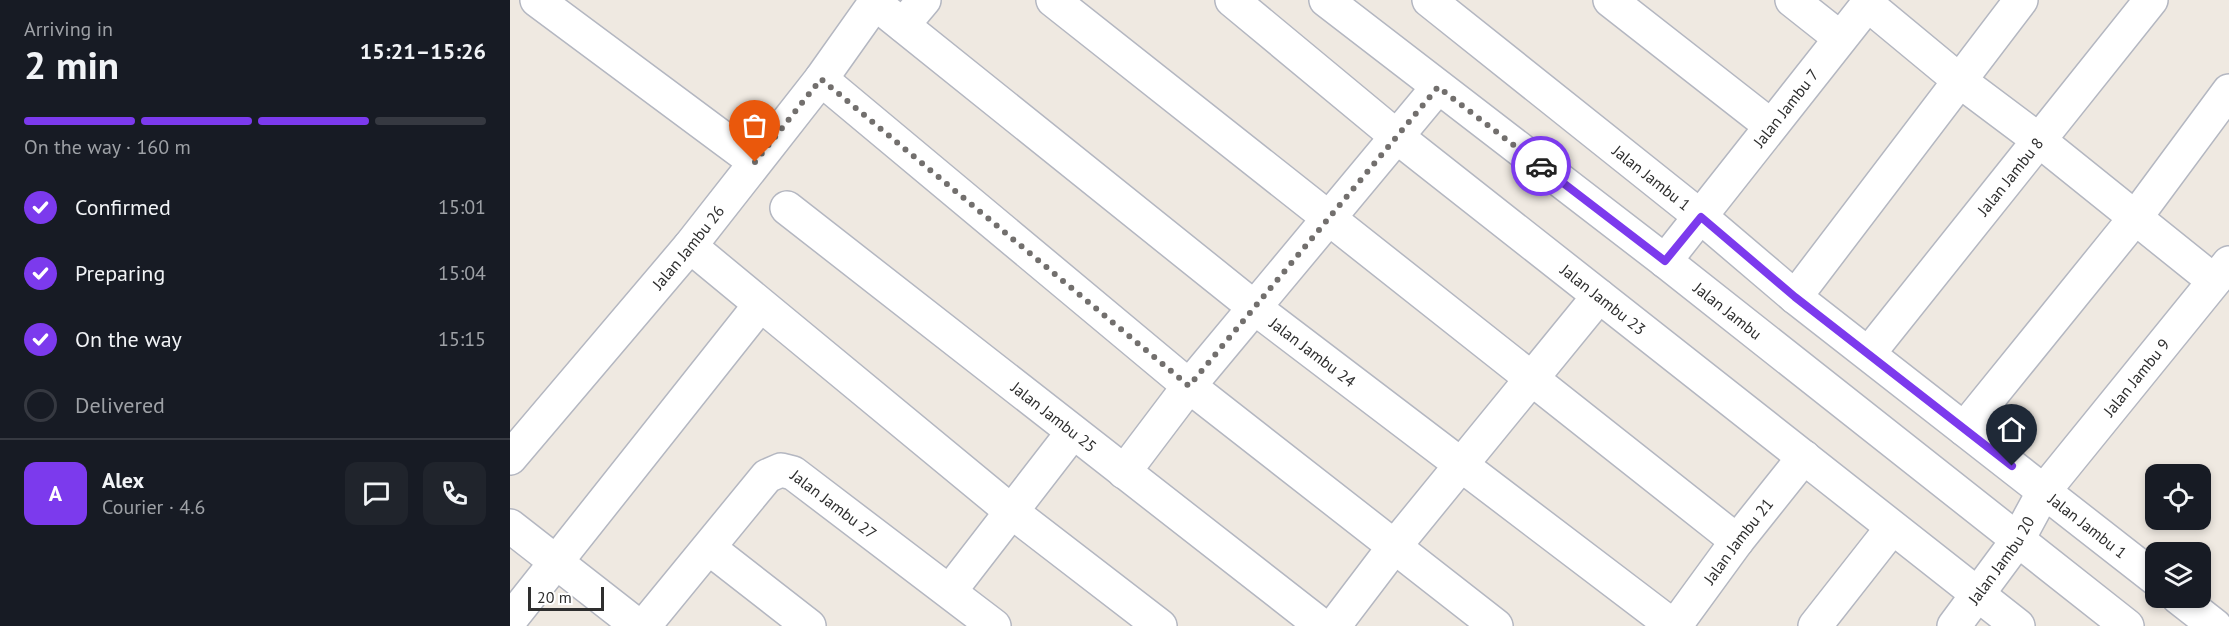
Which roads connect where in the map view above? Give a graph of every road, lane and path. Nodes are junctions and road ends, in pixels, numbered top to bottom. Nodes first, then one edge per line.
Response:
1 (537, 0) edge
2 (924, 0) edge
3 (1053, 0) edge
4 (1232, 0) edge
5 (1326, 0) edge
6 (1611, 0) edge
7 (1792, 0) edge
8 (2021, 0) edge
9 (2151, 0) edge
10 (876, 2) edge
11 (1869, 2) edge
12 (1446, 5) edge
13 (903, 25) junction
14 (1840, 38) junction
15 (821, 79) junction
16 (1960, 81) junction
17 (1438, 87) junction
18 (2229, 91) edge
19 (1771, 126) junction
20 (1396, 136) junction
21 (2040, 141) junction
22 (755, 162) junction
23 (787, 208) dead end
24 (1328, 217) junction
25 (1701, 217) junction
26 (2135, 218) junction
27 (690, 246) junction
28 (1665, 261) junction
29 (2222, 272) edge
30 (1599, 296) junction
31 (1795, 297) junction
32 (760, 305) junction
33 (1256, 308) junction
34 (1869, 353) junction
35 (1531, 378) junction
36 (1189, 386) junction
37 (1964, 429) junction
38 (1073, 432) junction
39 (1804, 457) junction
40 (510, 458) edge
41 (1464, 465) junction
42 (1124, 471) junction
43 (2044, 491) junction
44 (1012, 512) junction
45 (510, 526) edge
46 (1892, 528) junction
47 (1737, 541) junction
48 (2017, 541) junction
49 (1394, 547) junction
50 (709, 548) junction
51 (556, 562) junction
52 (2145, 570) edge
53 (951, 591) junction
54 (1978, 594) junction
55 (2192, 608) edge
56 (510, 620) edge
57 (638, 626) edge
58 (644, 626) edge
59 (809, 626) edge
60 (994, 626) edge
61 (1160, 626) edge
62 (1322, 626) edge
63 (1334, 626) edge
64 (1496, 626) edge
65 (1674, 626) edge
66 (1815, 626) edge
67 (1954, 626) edge
68 (2018, 626) edge
69 (2127, 626) edge
70 (2215, 626) edge

1 - 22 street
2 - 13 street
3 - 24 street
4 - 20 street, Jalan Jambu 23
5 - 17 street, Jalan Jambu
6 - 19 street
7 - 14 street
8 - 16 street
9 - 21 street, Jalan Jambu 8
10 - 13 street, Jalan Jambu 24
10 - 15 street, Jalan Jambu 26
11 - 14 street, Jalan Jambu 7
11 - 16 street
12 - 25 street, Jalan Jambu 1
13 - 33 street, Jalan Jambu 24
14 - 19 street, Jalan Jambu 7
15 - 22 street, Jalan Jambu 26
15 - 36 street
16 - 21 street
16 - 31 street
17 - 20 street
17 - 28 street, Jalan Jambu
18 - 26 street
19 - 25 street, Jalan Jambu 7
20 - 24 street
20 - 30 street, Jalan Jambu 23
21 - 26 street
21 - 34 street, Jalan Jambu 8
22 - 27 street, Jalan Jambu 26
23 - 38 street, Jalan Jambu 25
24 - 33 street
24 - 35 street
25 - 28 street, Jalan Jambu 7
25 - 31 street, Jalan Jambu 1
26 - 29 street
26 - 37 street
27 - 32 street
27 - 40 street, Jalan Jambu 26
28 - 48 street, Jalan Jambu
29 - 43 street, Jalan Jambu 9
30 - 35 street
30 - 39 street, Jalan Jambu 23
31 - 34 street, Jalan Jambu 1
32 - 44 street
32 - 51 street
33 - 36 street
33 - 41 street, Jalan Jambu 24
34 - 37 street, Jalan Jambu 1
35 - 41 street
35 - 47 street
36 - 42 street
36 - 49 street
37 - 43 street, Jalan Jambu 1
38 - 42 street, Jalan Jambu 25
38 - 44 street
39 - 46 street, Jalan Jambu 23
39 - 47 street, Jalan Jambu 21
41 - 49 street
41 - 65 street, Jalan Jambu 24
42 - 62 street, Jalan Jambu 25
43 - 48 street, Jalan Jambu 20
43 - 52 street, Jalan Jambu 1
44 - 53 street
44 - 61 street
45 - 51 street
46 - 54 street, Jalan Jambu 23
46 - 66 street
47 - 65 street, Jalan Jambu 21
48 - 54 street, Jalan Jambu 20
48 - 69 street, Jalan Jambu
49 - 63 street
49 - 64 street
50 - 53 street, Jalan Jambu 27
50 - 58 street, Jalan Jambu 27
50 - 59 street
51 - 56 street
51 - 57 street
53 - 60 street, Jalan Jambu 27
54 - 67 street, Jalan Jambu 20
54 - 68 street, Jalan Jambu 23
55 - 70 street

